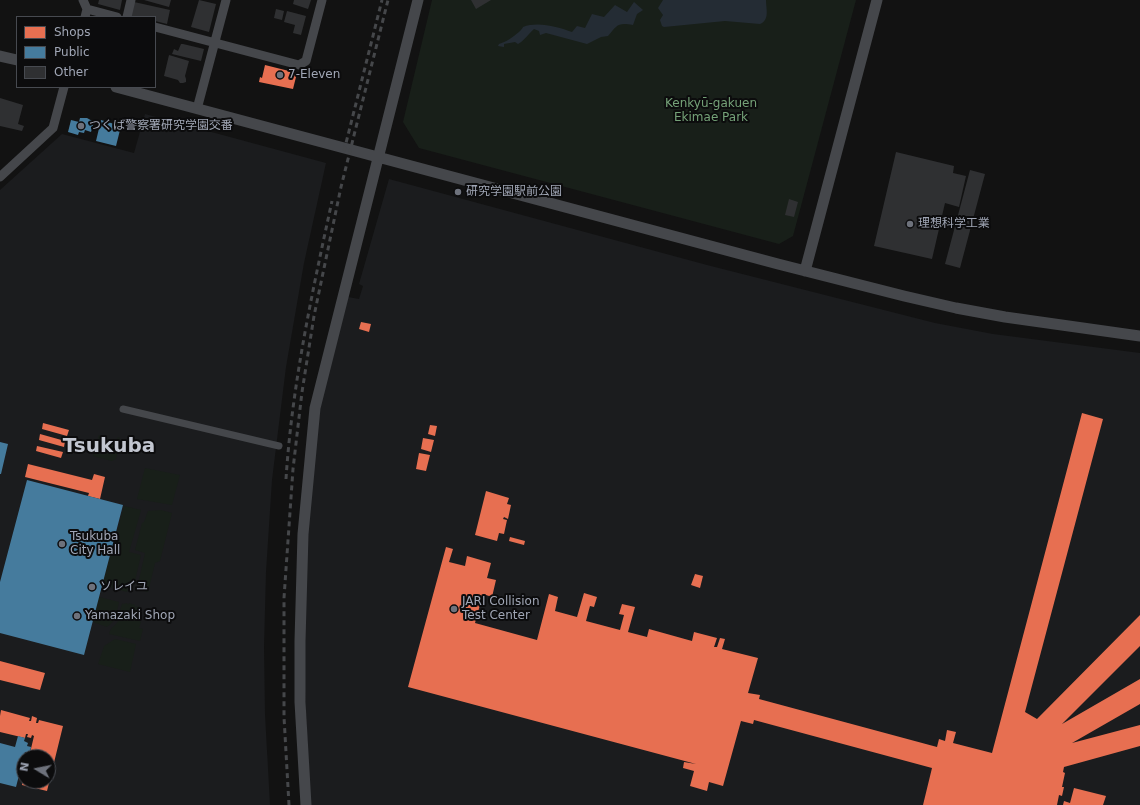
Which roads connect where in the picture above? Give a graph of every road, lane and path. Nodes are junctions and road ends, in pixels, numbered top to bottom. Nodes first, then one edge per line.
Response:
1 (83, 0) edge
2 (131, 0) edge
3 (226, 0) edge
4 (322, 0) edge
5 (418, 0) edge
6 (877, 0) edge
7 (86, 13) edge
8 (109, 16) edge
9 (127, 16) edge
10 (156, 27) edge
11 (215, 43) junction
12 (0, 56) edge
13 (16, 60) edge
14 (64, 88) edge
15 (120, 88) edge
16 (197, 109) junction
17 (379, 156) junction
18 (0, 177) edge
19 (805, 271) junction
20 (1140, 336) edge
21 (124, 409) dead end
22 (279, 446) dead end
23 (306, 805) edge

1 - 7 street
2 - 9 street
3 - 11 street
4 - 11 street
5 - 17 street
6 - 19 street
7 - 8 street
10 - 11 street
11 - 16 street
12 - 13 street
14 - 18 street
15 - 16 street
16 - 17 street
17 - 19 street
17 - 23 street
19 - 20 street
21 - 22 street

